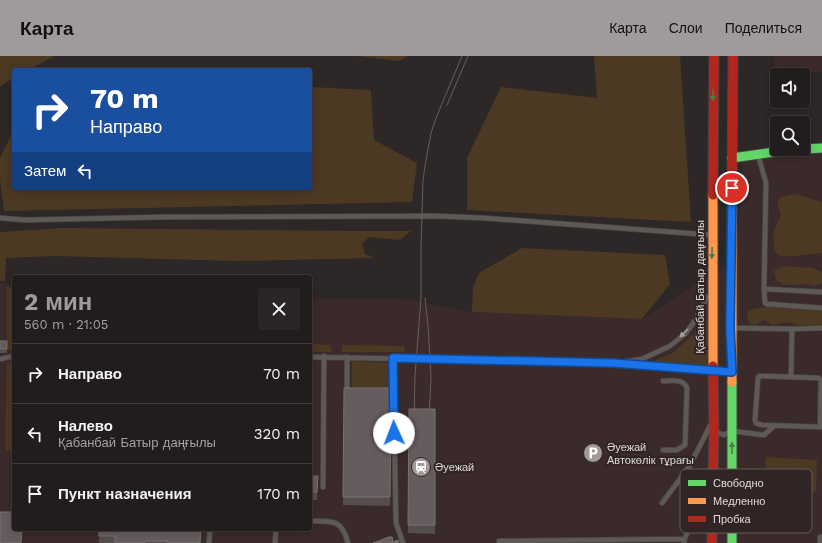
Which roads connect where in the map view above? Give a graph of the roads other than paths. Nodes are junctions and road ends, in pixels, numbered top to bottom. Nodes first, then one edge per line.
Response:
1 (714, 56) edge
2 (733, 56) edge
3 (822, 148) edge
4 (758, 154) junction
5 (732, 158) junction
6 (0, 218) edge
7 (713, 235) junction
8 (712, 288) junction
9 (764, 289) junction
10 (822, 292) edge
11 (822, 308) edge
12 (730, 328) junction
13 (822, 328) edge
14 (792, 329) junction
15 (12, 356) edge
16 (312, 356) edge
17 (324, 356) junction
18 (347, 357) junction
19 (393, 358) junction
20 (0, 359) edge
21 (613, 363) junction
22 (712, 371) junction
23 (732, 372) junction
24 (791, 377) junction
25 (663, 381) dead end
26 (347, 390) edge
27 (713, 419) junction
28 (774, 426) junction
29 (714, 430) junction
30 (732, 431) junction
31 (662, 450) dead end
32 (688, 469) edge
33 (713, 469) edge
34 (732, 469) edge
35 (680, 479) edge
36 (323, 487) dead end
37 (662, 503) dead end
38 (312, 521) edge
39 (210, 531) edge
40 (276, 531) edge
41 (820, 536) dead end
42 (499, 541) dead end
43 (684, 541) edge
44 (209, 543) edge
45 (275, 543) edge
46 (348, 543) edge
47 (404, 543) edge
48 (820, 543) edge

1 -> 7 main road, Қабанбай Батыр даңғылы
2 - 5 main road
3 - 4 main road
4 - 5 main road
4 - 9 lane
5 - 12 main road
6 - 7 lane
7 -> 8 main road, Қабанбай Батыр даңғылы
8 -> 21 lane
8 - 22 main road, Қабанбай Батыр даңғылы
9 - 10 lane
9 - 11 lane
12 - 14 lane
12 - 23 main road
13 - 14 lane
14 - 24 lane
15 - 20 lane
16 - 17 lane
17 - 18 lane
17 - 36 lane
18 - 19 lane
18 - 26 lane
19 - 21 lane
19 - 47 lane
21 - 22 lane
22 - 23 lane
22 - 27 main road, Қабанбай Батыр даңғылы
23 - 30 main road
24 - 28 lane
24 - 28 lane
25 - 31 lane
27 - 29 main road, Қабанбай Батыр даңғылы
27 - 32 lane
28 - 30 lane
29 - 30 lane
29 - 33 main road, Қабанбай Батыр даңғылы
34 -> 30 main road
35 - 37 lane
38 - 46 lane
39 - 44 lane
40 - 45 lane
41 - 48 lane
42 - 43 lane

